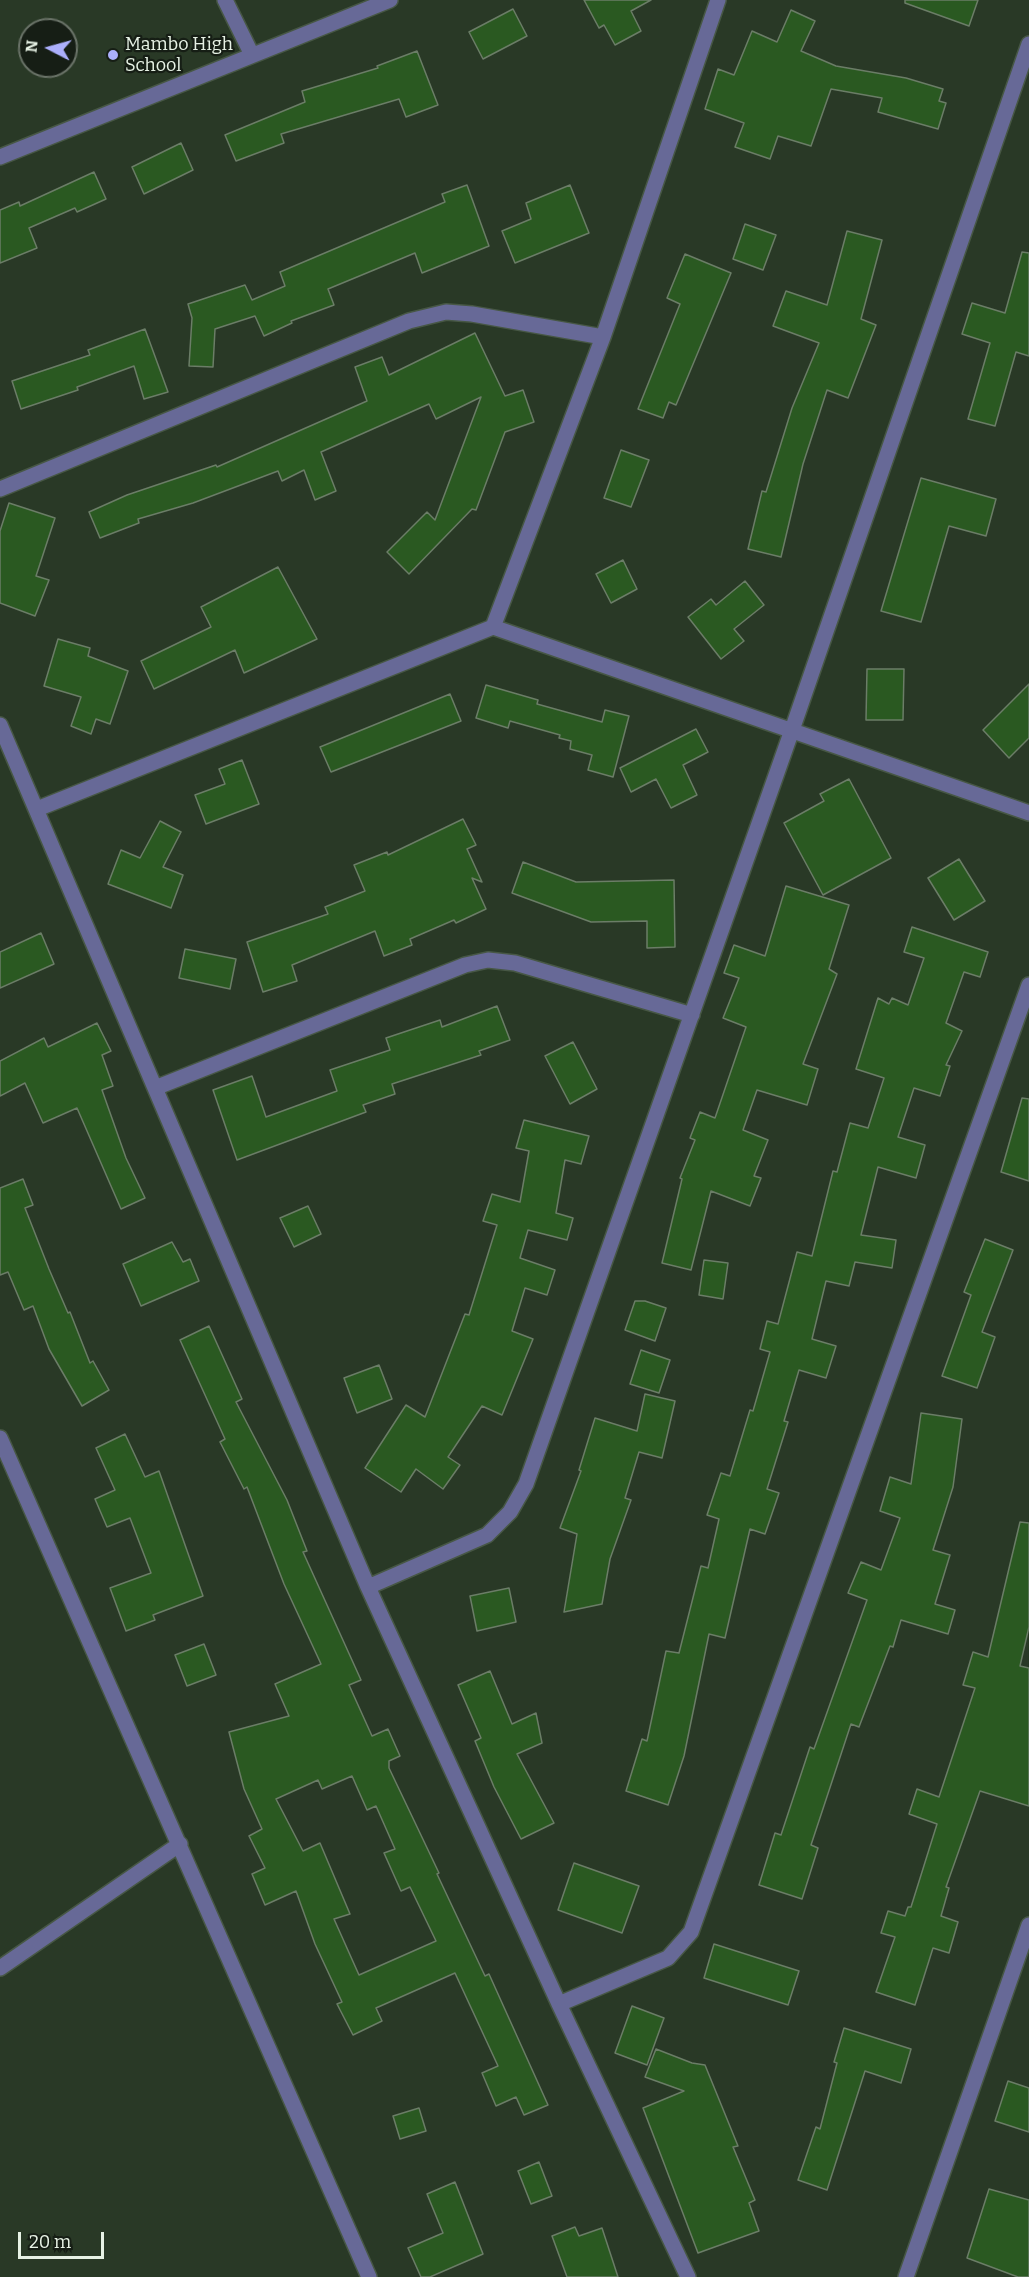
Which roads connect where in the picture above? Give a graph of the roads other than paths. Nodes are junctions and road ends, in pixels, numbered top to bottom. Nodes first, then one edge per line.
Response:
1 (225, 0) edge
2 (390, 0) edge
3 (718, 0) edge
4 (1029, 44) edge
5 (252, 55) junction
6 (0, 157) edge
7 (603, 337) junction
8 (0, 489) edge
9 (493, 627) junction
10 (0, 725) edge
11 (792, 730) junction
12 (37, 809) junction
13 (1029, 813) edge
14 (1029, 985) edge
15 (692, 1015) junction
16 (155, 1088) junction
17 (0, 1438) edge
18 (368, 1587) junction
19 (180, 1844) junction
20 (1029, 1925) edge
21 (0, 1968) edge
22 (559, 2004) junction
23 (369, 2277) edge
24 (688, 2277) edge
25 (906, 2277) edge

1 - 5 street
2 - 5 street
3 - 7 street
4 - 11 street
5 - 6 street
7 - 8 street
7 - 9 street
9 - 11 street
9 - 12 street
10 - 12 street
11 - 13 street
11 - 15 street
12 - 16 street
14 - 22 street
15 - 16 street
15 - 18 street
16 - 18 street
17 - 19 street
18 - 22 street
19 - 21 street
19 - 23 street
20 - 25 street
22 - 24 street

